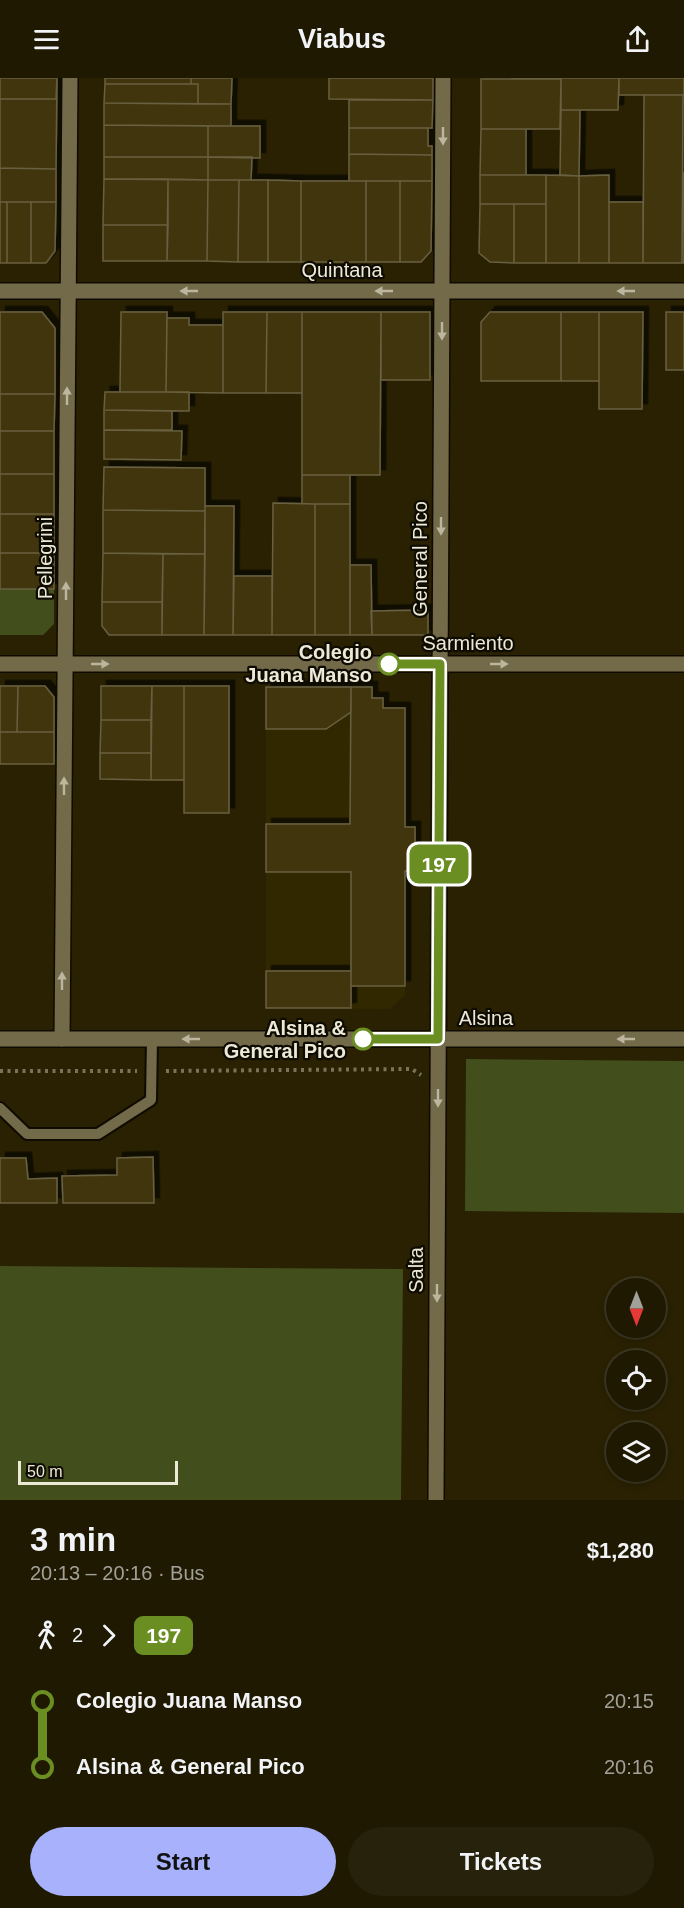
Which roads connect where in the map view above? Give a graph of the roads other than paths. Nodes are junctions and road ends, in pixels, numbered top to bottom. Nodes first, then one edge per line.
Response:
1 (70, 78) edge
2 (443, 78) edge
3 (0, 291) edge
4 (68, 291) junction
5 (442, 291) junction
6 (684, 291) edge
7 (0, 664) edge
8 (65, 664) junction
9 (440, 664) junction
10 (684, 664) edge
11 (0, 1039) edge
12 (62, 1039) junction
13 (152, 1039) junction
14 (438, 1039) junction
15 (684, 1039) edge
16 (0, 1108) edge
17 (436, 1500) edge

1 - 4 street, Pellegrini
2 -> 5 street, General Pico
3 - 4 street, Quintana
5 -> 4 street, Quintana
8 -> 4 street, Pellegrini
6 -> 5 street, Quintana
5 -> 9 street, General Pico
7 - 8 street, Sarmiento
8 -> 9 street, Sarmiento
12 -> 8 street, Pellegrini
9 -> 10 street, Sarmiento
9 - 14 street, General Pico
11 - 12 street, Alsina
12 - 13 street, Alsina
14 -> 13 street, Alsina
13 - 16 lane
15 -> 14 street, Alsina
14 -> 17 street, Salta

